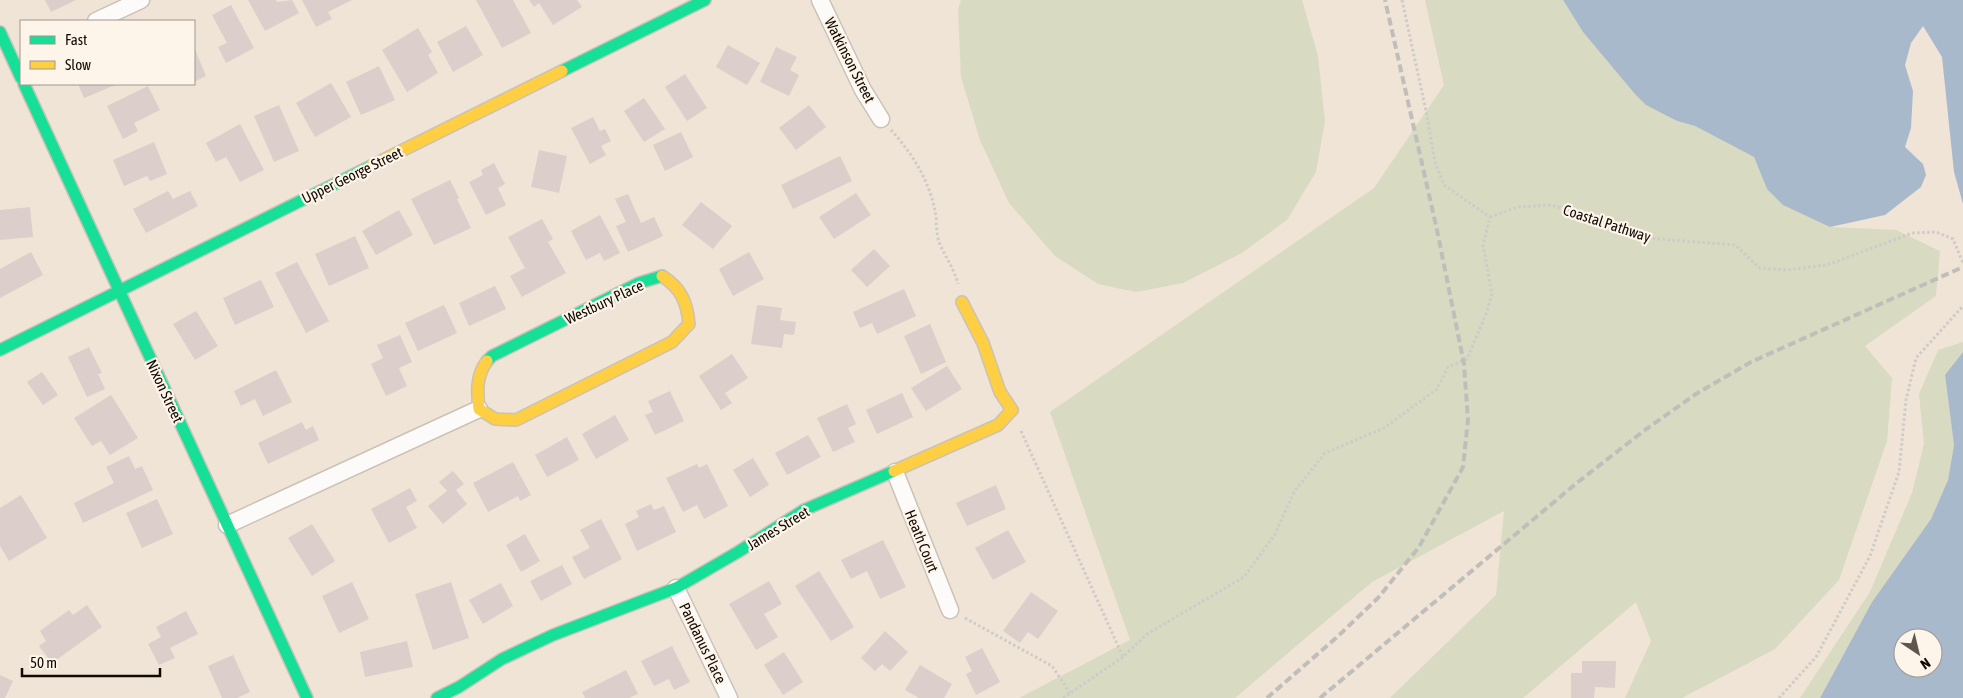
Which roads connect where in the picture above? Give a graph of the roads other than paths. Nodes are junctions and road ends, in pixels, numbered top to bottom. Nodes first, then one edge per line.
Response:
1 (141, 0) edge
2 (705, 0) edge
3 (820, 0) edge
4 (98, 20) edge
5 (0, 32) edge
6 (17, 59) edge
7 (20, 73) edge
8 (24, 85) edge
9 (880, 119) road end
10 (119, 290) junction
11 (962, 302) road end
12 (0, 350) edge
13 (479, 409) junction
14 (895, 472) junction
15 (227, 525) junction
16 (676, 588) junction
17 (950, 610) road end
18 (307, 698) edge
19 (436, 698) edge
20 (729, 698) edge

1 - 4 street
2 - 10 street, Upper George Street
3 - 9 street, Watkinson Street
5 - 6 street
6 - 7 street
8 - 10 street, Nixon Street
10 - 12 street, Upper George Street
10 - 15 street, Nixon Street
11 - 14 street, James Street
13 - 13 street, Westbury Place
13 - 15 street
14 - 16 street, James Street
14 - 17 street, Heath Court
15 - 18 street, Nixon Street
16 - 19 street, James Street
16 - 20 street, Pandanus Place

